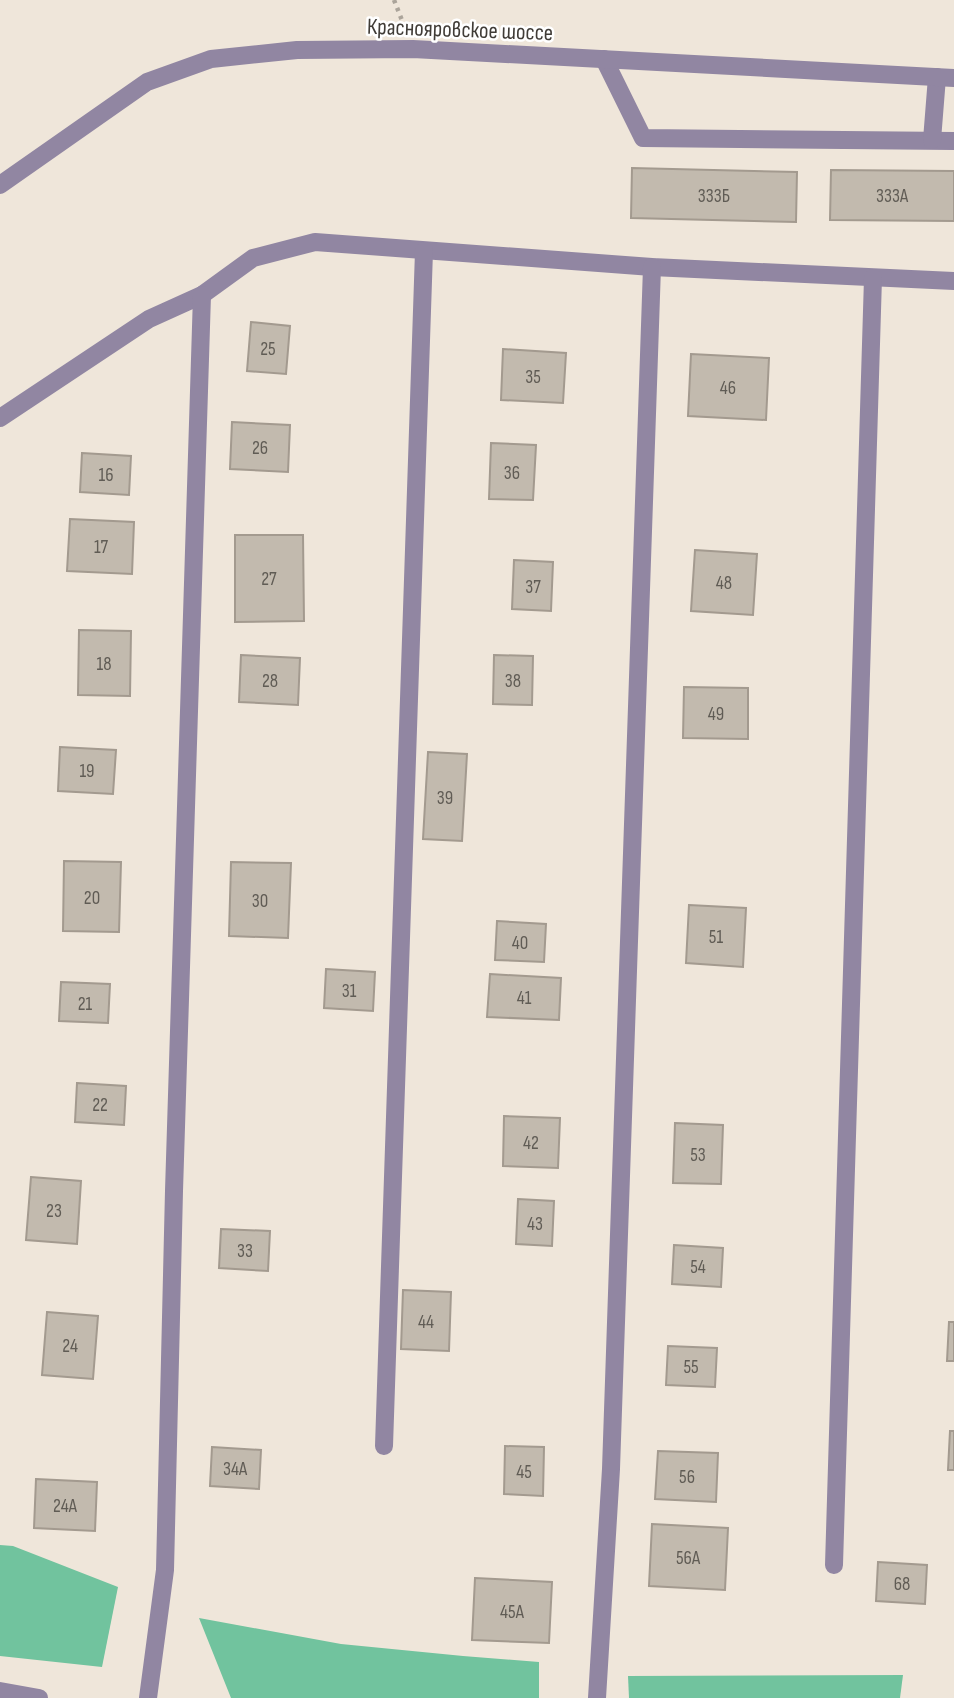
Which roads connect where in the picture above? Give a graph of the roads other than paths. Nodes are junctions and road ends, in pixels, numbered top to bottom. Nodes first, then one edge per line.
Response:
1 (604, 59) junction
2 (945, 77) edge
3 (932, 140) junction
4 (954, 141) edge
5 (0, 185) edge
6 (424, 251) junction
7 (652, 267) junction
8 (873, 278) junction
9 (954, 281) edge
10 (202, 295) junction
11 (0, 418) edge
12 (384, 1446) dead end
13 (834, 1565) dead end
14 (0, 1691) edge
15 (39, 1698) edge
16 (148, 1698) edge
17 (597, 1698) edge

1 - 2 street, Краснояровское шоссе
1 - 3 street
1 - 5 street, Краснояровское шоссе
2 - 3 street
3 - 4 street
6 - 7 street
6 - 10 street
6 - 12 street
7 - 8 street
7 - 17 street
8 - 9 street
8 - 13 street
10 - 11 street
10 - 16 street
14 - 15 street

